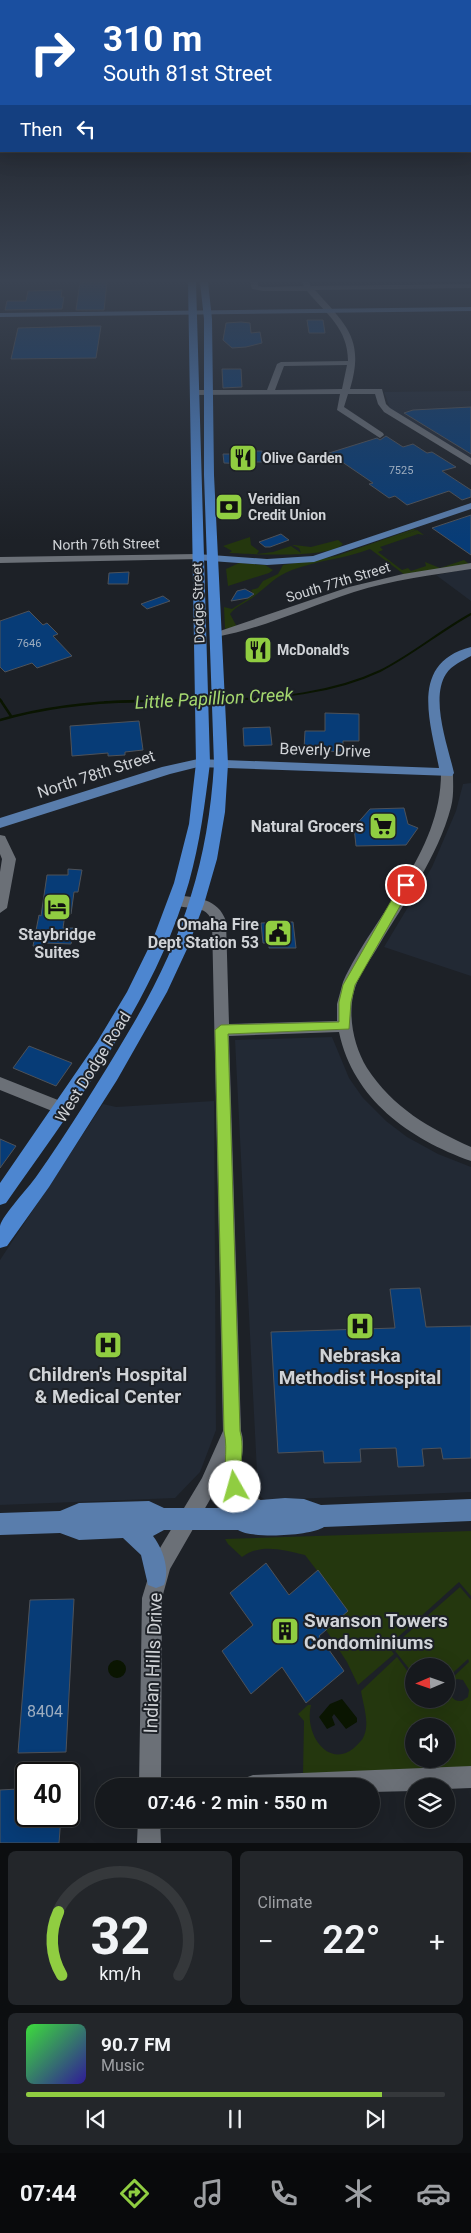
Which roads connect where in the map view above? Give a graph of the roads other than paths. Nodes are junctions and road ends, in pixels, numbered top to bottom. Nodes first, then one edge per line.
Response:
1 (194, 368) edge
2 (206, 368) edge
3 (279, 368) edge
4 (351, 368) edge
5 (347, 387) junction
6 (194, 393) junction
7 (206, 393) junction
8 (270, 393) junction
9 (380, 434) dead end
10 (471, 462) edge
11 (471, 506) edge
12 (213, 557) junction
13 (196, 558) junction
14 (0, 560) edge
15 (471, 566) edge
16 (216, 634) junction
17 (471, 651) edge
18 (203, 763) junction
19 (221, 764) junction
20 (446, 773) junction
21 (0, 823) edge
22 (0, 840) edge
23 (176, 900) junction
24 (197, 904) junction
25 (0, 908) edge
26 (345, 1026) junction
27 (221, 1030) junction
28 (0, 1084) edge
29 (62, 1109) junction
30 (471, 1154) edge
31 (0, 1197) edge
32 (0, 1240) edge
33 (232, 1431) junction
34 (471, 1510) edge
35 (242, 1517) junction
36 (162, 1519) junction
37 (190, 1520) junction
38 (60, 1522) junction
39 (0, 1524) edge
40 (126, 1527) junction
41 (156, 1577) junction
42 (471, 1777) edge
43 (150, 1778) edge
44 (380, 1781) edge
45 (149, 1828) edge
46 (149, 1843) edge

1 - 6 highway, Dodge Street
2 - 7 highway, Dodge Street
3 - 8 street
4 - 5 street
5 - 8 street
5 - 9 street
5 - 10 street
6 - 7 street
6 - 13 highway, Dodge Street
7 - 8 street
7 - 12 highway, Dodge Street
11 - 12 main road
12 - 13 main road
12 - 16 highway, Dodge Street
13 - 14 street, North 76th Street
13 - 18 highway, Dodge Street
15 - 16 street, South 77th Street
16 - 19 highway, Dodge Street
17 - 20 main road
18 - 19 main road, Beverly Drive
18 - 21 main road, North 78th Street
18 - 23 highway, Dodge Street
19 - 20 main road, Beverly Drive
19 - 24 highway, Dodge Street
20 - 26 street
22 - 25 street
23 - 24 street
23 - 29 highway, West Dodge Road
24 - 27 street
24 - 32 highway, West Dodge Road
26 - 27 street
26 - 30 street
27 - 33 street
28 - 29 street
29 - 31 highway, West Dodge Road
33 - 35 street
33 - 37 street
34 - 35 main road
35 - 37 main road
36 - 37 main road
36 - 38 main road
36 - 40 main road
37 - 41 street, Indian Hills Drive
38 - 39 main road
38 - 40 main road
40 - 41 main road
41 - 43 street, Indian Hills Drive
42 - 44 street
45 - 46 street

